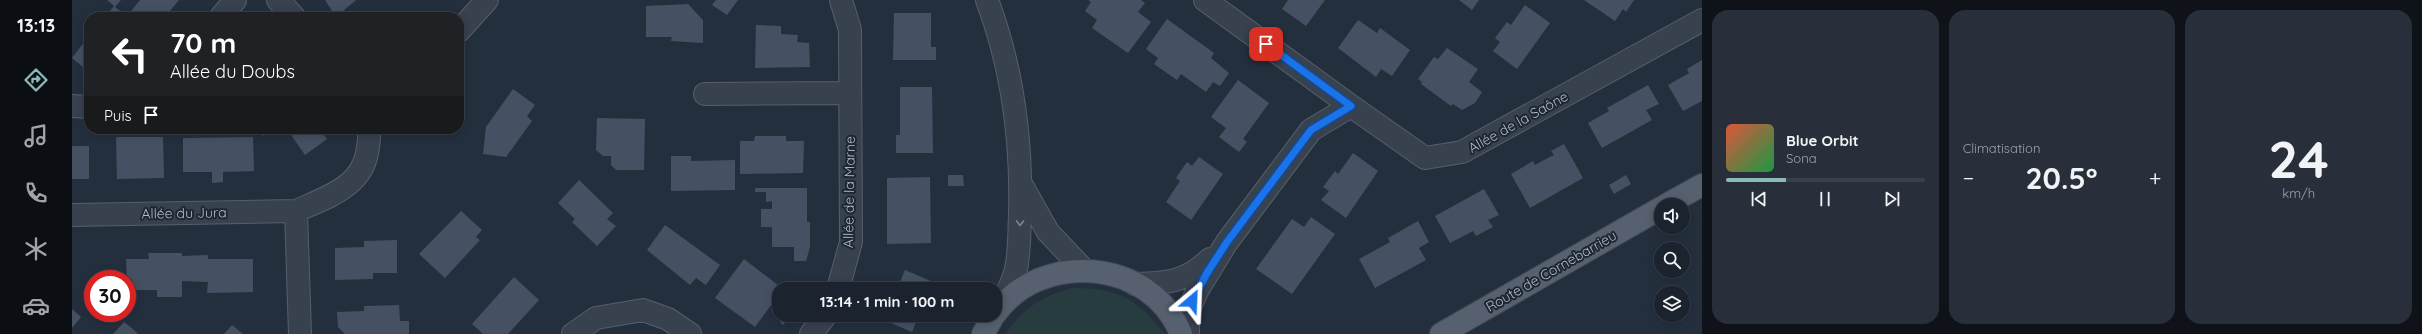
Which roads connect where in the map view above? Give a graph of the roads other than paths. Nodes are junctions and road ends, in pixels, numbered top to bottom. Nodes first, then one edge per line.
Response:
1 (235, 0) edge
2 (278, 0) edge
3 (487, 0) edge
4 (841, 0) edge
5 (987, 0) edge
6 (1205, 0) edge
7 (225, 12) edge
8 (289, 12) edge
9 (1702, 20) edge
10 (464, 25) edge
11 (850, 93) junction
12 (705, 94) dead end
13 (72, 106) edge
14 (1351, 106) junction
15 (84, 107) edge
16 (370, 134) edge
17 (1021, 184) junction
18 (1702, 185) edge
19 (1679, 198) edge
20 (296, 211) junction
21 (1654, 212) edge
22 (72, 215) edge
23 (1227, 242) junction
24 (1084, 270) junction
25 (840, 282) edge
26 (1136, 284) junction
27 (1002, 299) edge
28 (1002, 306) edge
29 (820, 322) edge
30 (990, 322) edge
31 (300, 334) edge
32 (573, 334) edge
33 (690, 334) edge
34 (811, 334) edge
35 (983, 334) edge
36 (1181, 334) edge
37 (1188, 334) edge
38 (1441, 334) edge

1 - 7 street
2 - 8 street
3 - 10 street
4 - 11 street, Allée de la Marne
5 - 17 street
6 - 14 street, Allée de la Saône
9 - 14 street, Allée de la Saône
11 - 12 street
11 - 25 street, Allée de la Marne
13 - 15 street
14 - 23 street
16 - 20 street
17 - 24 street
17 -> 27 street
18 - 19 main road
20 - 22 street, Allée du Jura
20 - 31 street
21 - 38 main road, Route de Cornebarrieu
23 - 26 street
23 - 37 street
24 - 26 main road
24 - 28 main road
26 - 36 main road
29 - 34 street
30 - 35 main road
32 - 33 street

